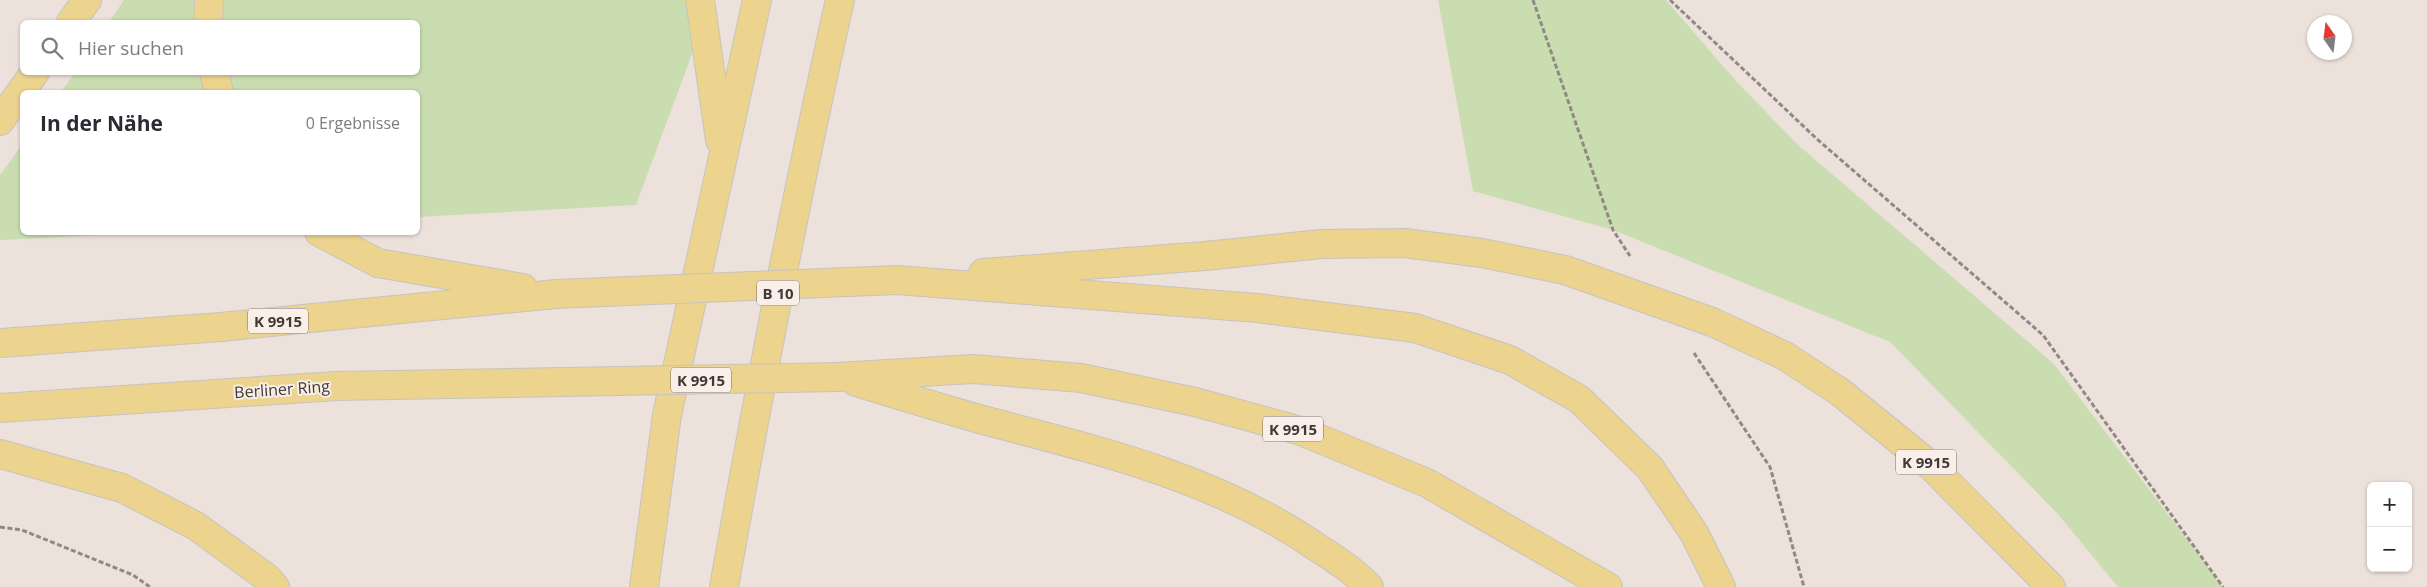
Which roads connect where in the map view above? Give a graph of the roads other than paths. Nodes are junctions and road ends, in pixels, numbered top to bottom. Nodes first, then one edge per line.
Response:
1 (87, 0) edge
2 (209, 0) edge
3 (700, 0) edge
4 (757, 0) edge
5 (840, 0) edge
6 (72, 20) edge
7 (208, 20) edge
8 (34, 75) edge
9 (215, 75) edge
10 (23, 90) edge
11 (218, 90) edge
12 (20, 94) edge
13 (0, 121) edge
14 (723, 158) junction
15 (325, 235) edge
16 (897, 280) junction
17 (556, 294) junction
18 (0, 343) edge
19 (837, 377) junction
20 (0, 408) edge
21 (0, 454) edge
22 (1596, 580) edge
23 (274, 587) edge
24 (644, 587) edge
25 (724, 587) edge
26 (1369, 587) edge
27 (1721, 587) edge
28 (2051, 587) edge

1 - 6 highway
2 - 7 highway
3 - 14 highway
4 - 14 highway
5 - 25 highway, B 10
8 - 10 highway
9 - 11 highway
12 - 13 highway
14 - 24 highway
15 - 17 highway
16 - 17 highway, K 9915, bridge
16 - 27 highway
16 - 28 highway, K 9915, bridge
17 - 18 highway, K 9915
19 - 20 highway, Berliner Ring / K 9915, bridge
19 - 22 highway, K 9915
19 - 26 highway
21 - 23 highway

